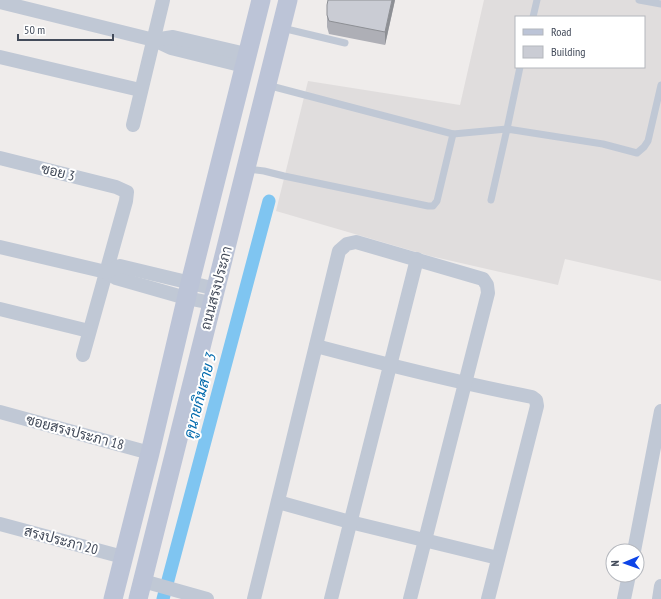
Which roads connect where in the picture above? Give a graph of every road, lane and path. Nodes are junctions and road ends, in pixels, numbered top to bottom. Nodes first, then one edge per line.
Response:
1 (163, 0) edge
2 (261, 0) edge
3 (288, 0) edge
4 (537, 0) edge
5 (639, 0) edge
6 (0, 2) edge
7 (661, 4) edge
8 (533, 16) edge
9 (281, 28) junction
10 (154, 40) junction
11 (345, 43) dead end
12 (0, 57) edge
13 (245, 60) junction
14 (520, 68) edge
15 (267, 85) junction
16 (661, 85) edge
17 (140, 90) junction
18 (132, 125) dead end
19 (507, 129) junction
20 (453, 134) junction
21 (0, 158) edge
22 (256, 170) junction
23 (491, 200) dead end
24 (0, 247) edge
25 (417, 259) junction
26 (106, 272) junction
27 (188, 290) junction
28 (214, 296) junction
29 (0, 309) edge
30 (88, 331) junction
31 (316, 346) junction
32 (83, 355) dead end
33 (390, 366) junction
34 (465, 384) junction
35 (661, 411) edge
36 (0, 412) edge
37 (150, 453) junction
38 (278, 502) junction
39 (350, 522) junction
40 (0, 524) edge
41 (425, 540) junction
42 (636, 543) edge
43 (122, 557) junction
44 (498, 558) junction
45 (627, 583) edge
46 (661, 586) edge
47 (146, 588) edge
48 (112, 599) edge
49 (207, 599) edge
50 (254, 599) edge
51 (331, 599) edge
52 (410, 599) edge
53 (488, 599) edge
54 (624, 599) edge
55 (659, 599) edge

1 - 10 street
2 - 13 main road, ถนนสรงประภา
3 - 9 main road, ถนนสรงประภา
4 - 8 lane
5 - 7 lane
6 - 10 street
9 - 11 lane
9 - 15 main road, ถนนสรงประภา
10 - 13 street
10 - 17 street
12 - 17 street
13 - 27 main road, ถนนสรงประภา
14 - 19 lane
15 - 20 lane
15 - 22 main road, ถนนสรงประภา
16 - 19 lane
17 - 18 street
19 - 20 lane
19 - 23 lane
20 - 22 lane
21 - 26 street, ซอย 3
22 - 28 main road, ถนนสรงประภา
24 - 26 street
25 - 31 street
25 - 33 street
25 - 34 street
26 - 27 street
26 - 30 street
27 - 28 street
27 - 37 main road, ถนนสรงประภา
28 - 47 main road, ถนนสรงประภา
29 - 30 street
30 - 32 street
31 - 33 street
31 - 38 street
33 - 34 street
33 - 39 street
34 - 41 street
34 - 44 street
35 - 42 street
36 - 37 street, ซอยสรงประภา 18
37 - 43 main road, ถนนสรงประภา
38 - 39 street
38 - 50 street
39 - 41 street
39 - 51 street
40 - 43 street, สรงประภา 20
41 - 44 street
41 - 52 street
43 - 48 main road, ถนนสรงประภา
44 - 53 street
45 - 54 street
46 - 55 street
47 - 49 street

